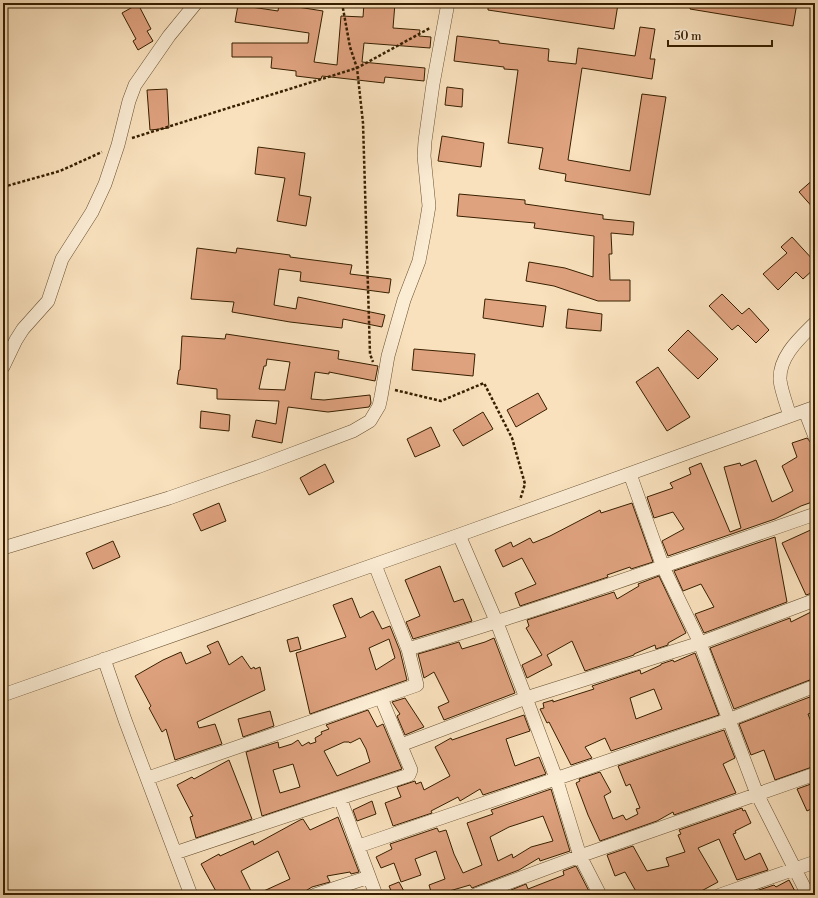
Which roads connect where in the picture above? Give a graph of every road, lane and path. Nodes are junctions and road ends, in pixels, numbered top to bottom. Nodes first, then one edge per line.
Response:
1 (196, 3) edge
2 (448, 7) edge
3 (118, 144) junction
4 (3, 187) edge
5 (815, 323) edge
6 (3, 367) edge
7 (810, 409) edge
8 (790, 416) junction
9 (815, 438) edge
10 (630, 474) junction
11 (815, 514) edge
12 (459, 535) junction
13 (3, 548) edge
14 (375, 565) junction
15 (664, 567) junction
16 (815, 600) edge
17 (497, 623) junction
18 (700, 643) junction
19 (408, 649) junction
20 (104, 659) junction
21 (815, 686) edge
22 (3, 695) edge
23 (381, 698) junction
24 (526, 698) junction
25 (728, 720) junction
26 (401, 745) junction
27 (815, 774) edge
28 (148, 778) junction
29 (556, 778) junction
30 (757, 794) junction
31 (340, 798) junction
32 (359, 846) junction
33 (175, 853) junction
34 (580, 856) junction
35 (815, 862) edge
36 (794, 869) junction
37 (369, 877) junction
38 (191, 895) edge
39 (315, 895) edge
40 (376, 895) edge
41 (475, 895) edge
42 (600, 895) edge
43 (720, 895) edge
44 (808, 895) edge

1 - 3 street
2 - 3 path
2 - 13 street
3 - 4 path
3 - 6 street
5 - 8 street
7 - 8 street
7 - 9 street
8 - 10 street
10 - 12 street
10 - 15 street
11 - 15 street
12 - 14 street
12 - 17 street
14 - 19 street
14 - 20 street
15 - 17 street
15 - 18 street
16 - 18 street
17 - 19 street
17 - 24 street
18 - 24 street
18 - 25 street
19 - 23 street
20 - 22 street
20 - 28 street
21 - 25 street
23 - 26 street
23 - 28 street
24 - 26 street
24 - 29 street
25 - 29 street
25 - 30 street
26 - 31 street
27 - 30 street
28 - 33 street
29 - 32 street
29 - 34 street
30 - 34 street
30 - 36 street
31 - 32 street
31 - 33 street
32 - 37 street
33 - 38 street
34 - 41 street
34 - 42 street
35 - 36 street
36 - 43 street
36 - 44 street
37 - 39 street
37 - 40 street

